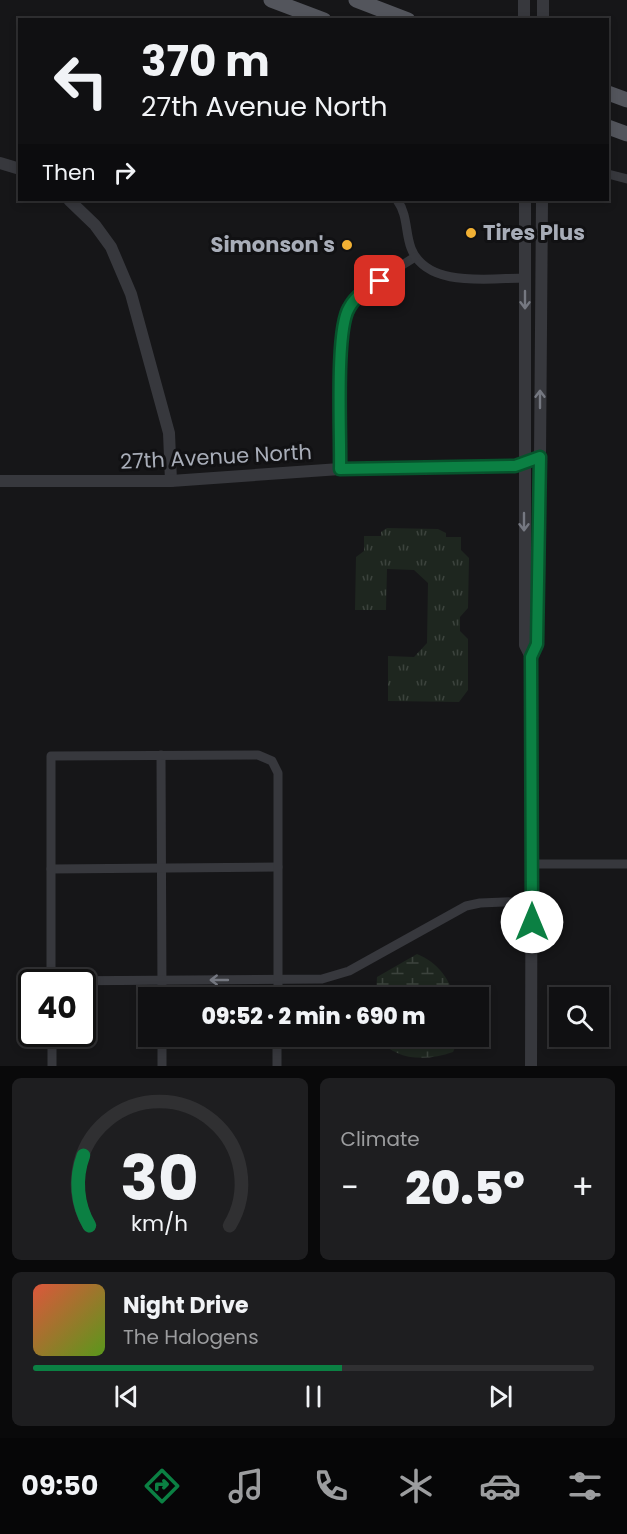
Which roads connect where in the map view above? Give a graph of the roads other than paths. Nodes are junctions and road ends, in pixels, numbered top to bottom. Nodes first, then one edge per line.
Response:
1 (271, 0) edge
2 (356, 0) edge
3 (524, 0) edge
4 (543, 0) edge
5 (319, 18) edge
6 (403, 18) edge
7 (524, 18) edge
8 (543, 18) edge
9 (609, 93) edge
10 (627, 100) edge
11 (609, 127) edge
12 (627, 134) edge
13 (0, 163) edge
14 (18, 168) edge
15 (609, 174) edge
16 (627, 179) edge
17 (70, 201) edge
18 (398, 201) edge
19 (525, 201) edge
20 (542, 201) edge
21 (415, 257) junction
22 (525, 278) junction
23 (540, 457) junction
24 (524, 463) junction
25 (340, 469) junction
26 (0, 481) edge
27 (171, 482) junction
28 (531, 657) junction
29 (161, 755) junction
30 (532, 864) junction
31 (627, 864) edge
32 (278, 867) junction
33 (162, 868) junction
34 (51, 869) junction
35 (532, 901) junction
36 (51, 969) edge
37 (278, 980) junction
38 (162, 981) junction
39 (96, 982) edge
40 (162, 987) edge
41 (278, 987) edge
42 (52, 1047) edge
43 (162, 1047) edge
44 (278, 1047) edge
45 (52, 1066) edge
46 (162, 1066) edge
47 (277, 1066) edge
48 (531, 1066) edge

1 - 5 main road
2 - 6 main road
3 - 7 street
4 - 8 street
9 - 10 main road
11 - 12 main road
13 - 14 street
15 - 16 street
17 - 27 street
18 - 21 street
19 - 22 street
23 -> 20 street
21 - 22 street
21 - 25 street
22 -> 24 street
23 - 24 street, 27th Avenue North
23 - 28 street
24 - 25 street, 27th Avenue North
24 -> 28 street
25 - 27 street, 27th Avenue North
26 - 27 street, 27th Avenue North
28 - 30 street
29 - 32 street
29 - 33 street
29 - 34 street
30 - 31 street
30 - 35 street
32 - 33 street
32 - 37 street
33 - 34 street
33 - 38 street
34 - 36 street
35 - 37 street
35 - 48 street
37 -> 38 street
37 - 41 street
38 - 39 street
38 - 40 street
42 - 45 street
43 - 46 street
44 - 47 street

